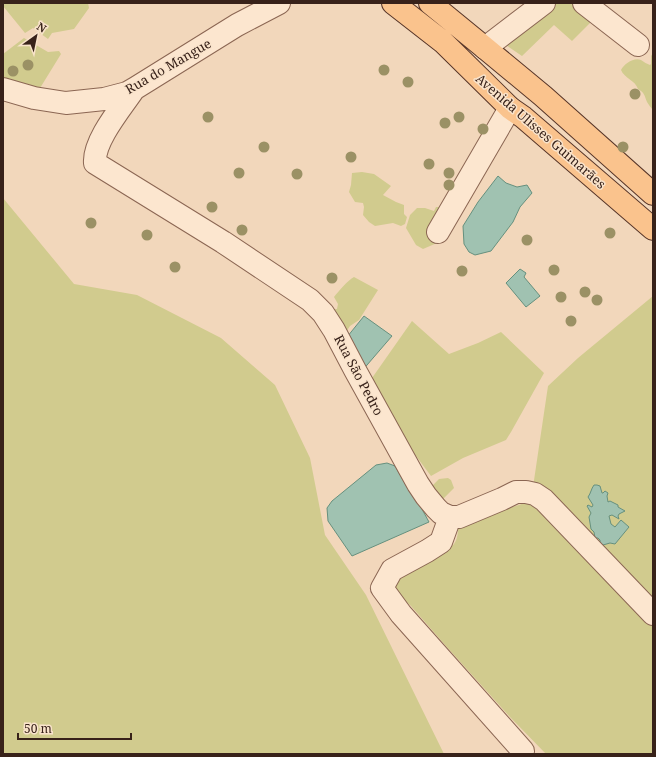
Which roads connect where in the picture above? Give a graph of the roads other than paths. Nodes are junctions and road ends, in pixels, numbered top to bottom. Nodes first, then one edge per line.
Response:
1 (279, 3) edge
2 (393, 3) edge
3 (430, 3) edge
4 (544, 3) edge
5 (584, 3) edge
6 (638, 45) dead end
7 (486, 48) junction
8 (3, 88) edge
9 (134, 89) junction
10 (543, 96) junction
11 (517, 112) junction
12 (653, 194) edge
13 (653, 229) edge
14 (438, 232) dead end
15 (450, 517) junction
16 (653, 614) edge
17 (523, 751) dead end

1 - 9 street, Rua do Mangue
2 - 11 main road, Avenida Ulisses Guimarães
3 - 7 main road, Avenida Ulisses Guimarães
4 - 7 street
5 - 6 street
7 - 10 main road, Avenida Ulisses Guimarães
8 - 9 street, Rua do Mangue
9 - 15 street, Rua São Pedro
10 - 11 main road
10 - 12 main road, Avenida Ulisses Guimarães
11 - 13 main road, Avenida Ulisses Guimarães
11 - 14 street
15 - 16 street
15 - 17 street

